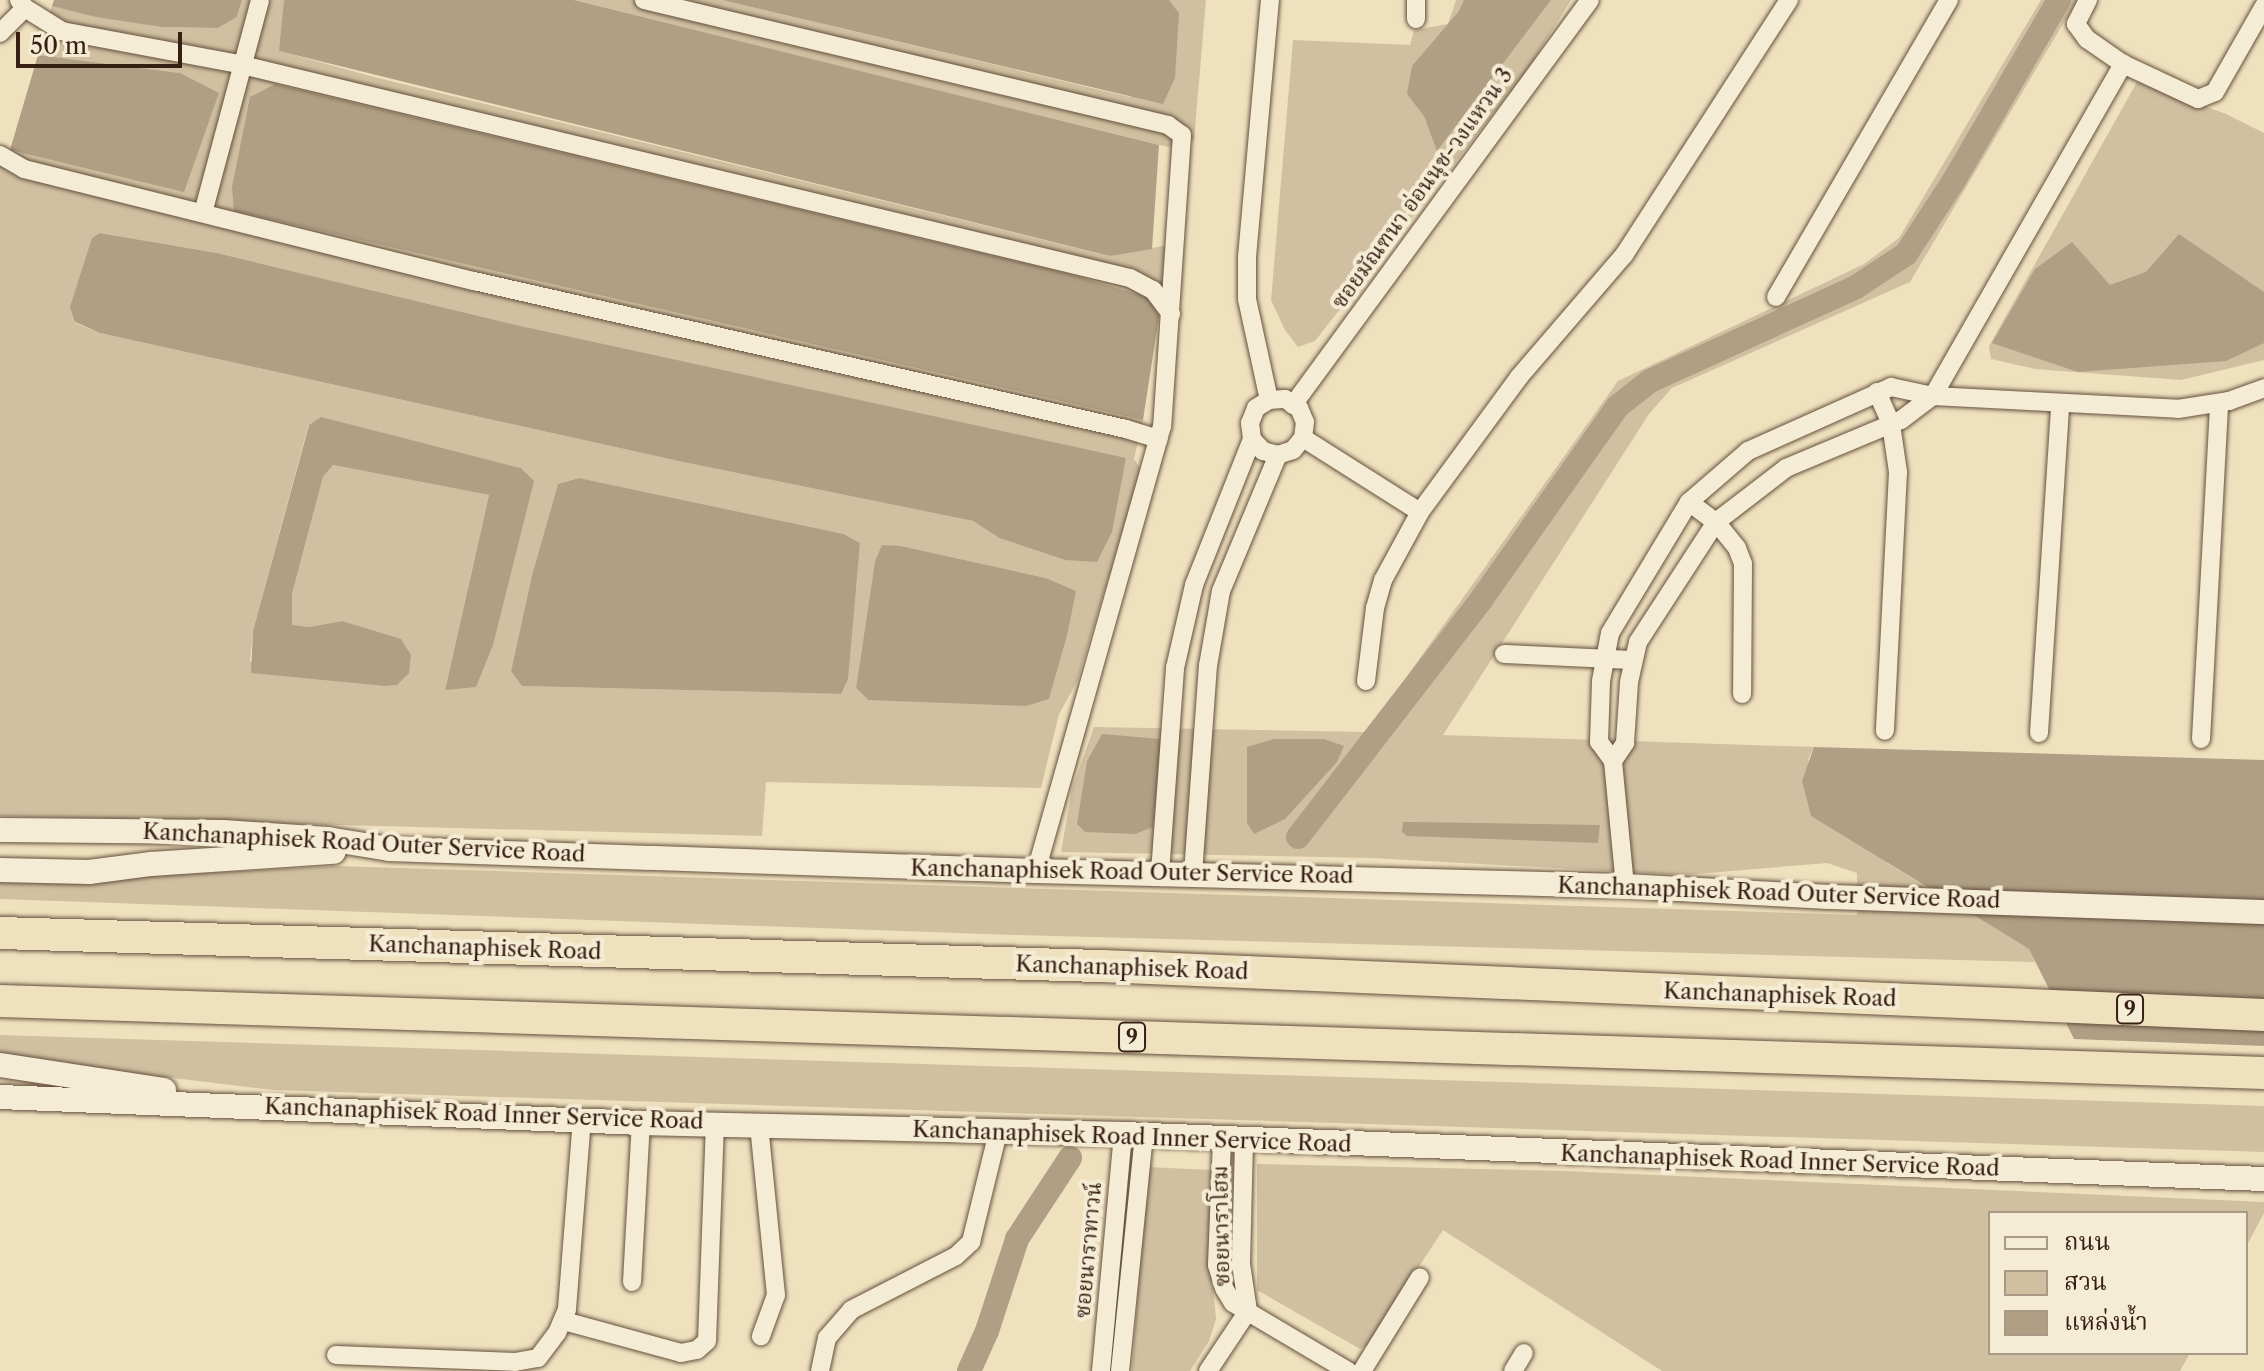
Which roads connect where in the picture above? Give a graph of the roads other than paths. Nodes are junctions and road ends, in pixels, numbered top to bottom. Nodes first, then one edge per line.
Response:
1 (260, 0) edge
2 (644, 0) edge
3 (1270, 0) edge
4 (1416, 0) edge
5 (1590, 0) edge
6 (1789, 0) edge
7 (1949, 0) edge
8 (2088, 0) edge
9 (22, 4) edge
10 (2264, 6) edge
11 (1416, 19) dead end
12 (0, 33) edge
13 (2123, 64) junction
14 (243, 65) junction
15 (0, 155) edge
16 (203, 213) junction
17 (1776, 297) dead end
18 (1171, 314) junction
19 (2264, 388) edge
20 (1877, 392) junction
21 (1933, 396) junction
22 (1269, 400) junction
23 (2219, 403) junction
24 (2060, 404) junction
25 (1293, 405) junction
26 (1891, 424) junction
27 (1303, 438) junction
28 (1158, 439) junction
29 (1252, 439) junction
30 (1278, 455) junction
31 (1689, 502) junction
32 (1420, 512) junction
33 (1716, 522) junction
34 (1504, 654) dead end
35 (1604, 657) junction
36 (1633, 660) junction
37 (1366, 681) dead end
38 (1742, 694) dead end
39 (1885, 731) dead end
40 (2039, 733) dead end
41 (2201, 739) dead end
42 (1613, 761) junction
43 (0, 830) edge
44 (88, 830) junction
45 (389, 849) junction
46 (0, 870) edge
47 (1036, 871) junction
48 (89, 872) junction
49 (1160, 873) junction
50 (1193, 874) junction
51 (1625, 886) junction
52 (2264, 912) edge
53 (0, 933) edge
54 (0, 1001) edge
55 (2264, 1015) edge
56 (0, 1065) edge
57 (2264, 1073) edge
58 (0, 1097) edge
59 (251, 1105) junction
60 (582, 1120) junction
61 (641, 1123) junction
62 (715, 1124) junction
63 (759, 1125) junction
64 (998, 1132) junction
65 (1133, 1135) junction
66 (1233, 1140) junction
67 (2264, 1179) edge
68 (1420, 1277) dead end
69 (632, 1282) dead end
70 (1248, 1311) junction
71 (564, 1321) junction
72 (761, 1336) dead end
73 (1524, 1353) dead end
74 (336, 1355) dead end
75 (820, 1371) edge
76 (1101, 1371) edge
77 (1120, 1371) edge
78 (1208, 1371) edge
79 (1348, 1371) edge
80 (1362, 1371) edge
81 (1513, 1371) edge

1 - 14 street
2 - 18 street
3 - 22 street
4 - 11 street
5 - 25 street, ซอยมัณฑนา อ่อนนุช-วงแหวน 3
6 - 32 street
7 - 17 street
8 - 13 street
9 - 12 street
9 - 14 street
10 - 13 street
13 - 21 street
14 - 16 street
14 - 18 street
15 - 16 street
16 - 28 street
18 - 28 street
19 - 23 street
20 - 21 street
20 - 26 street
20 - 31 street
21 - 24 street
21 - 26 street
22 - 25 street
22 - 29 street
23 - 24 street
23 - 41 street
24 - 40 street
25 - 27 street
26 - 33 street
26 - 39 street
27 - 30 street
27 - 32 street
28 - 47 street
29 - 30 street
29 - 49 street
30 - 50 street
31 - 33 street
31 - 35 street
32 - 37 street
33 - 36 street
33 - 38 street
34 - 35 street
35 - 36 street
35 - 42 street
36 - 42 street
42 - 51 street
43 - 44 main road, Kanchanaphisek Road Outer Service Road
44 - 45 main road, Kanchanaphisek Road Outer Service Road
44 - 48 main road
45 - 47 main road, Kanchanaphisek Road Outer Service Road
45 - 48 main road
46 - 48 main road
47 - 49 main road, Kanchanaphisek Road Outer Service Road
49 - 50 main road, Kanchanaphisek Road Outer Service Road
50 - 51 main road, Kanchanaphisek Road Outer Service Road
51 - 52 main road, Kanchanaphisek Road Outer Service Road
53 - 55 highway, Kanchanaphisek Road / 9
54 - 57 highway, 9
56 - 59 main road
58 - 59 main road, Kanchanaphisek Road Inner Service Road
59 - 60 main road, Kanchanaphisek Road Inner Service Road
60 - 61 main road, Kanchanaphisek Road Inner Service Road
60 - 71 street
61 - 62 main road, Kanchanaphisek Road Inner Service Road
61 - 69 street
62 - 63 main road, Kanchanaphisek Road Inner Service Road
62 - 71 street
63 - 64 main road, Kanchanaphisek Road Inner Service Road
63 - 72 street
64 - 65 main road, Kanchanaphisek Road Inner Service Road
64 - 75 street
65 - 66 main road, Kanchanaphisek Road Inner Service Road
65 - 76 street, ซอยนาราทาวน์
65 - 77 street, ซอยนาราทาวน์
66 - 67 main road, Kanchanaphisek Road Inner Service Road
66 - 70 street, ซอยนาราโฮม
68 - 80 street
70 - 78 street
70 - 79 street, ซอยนาราโฮม
71 - 74 street
73 - 81 street

